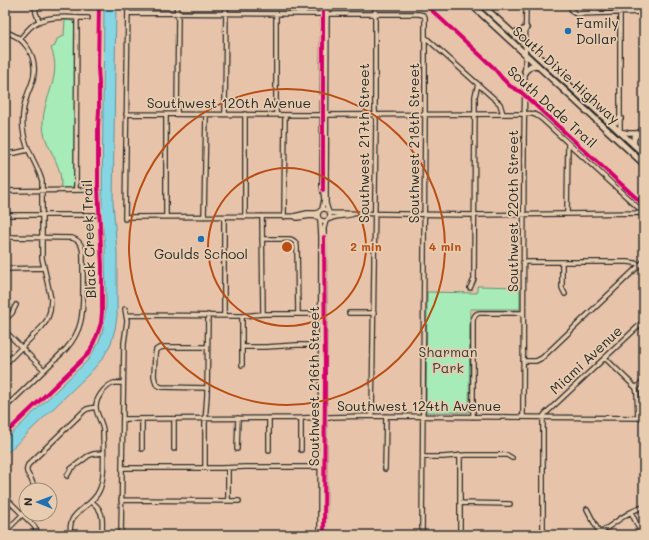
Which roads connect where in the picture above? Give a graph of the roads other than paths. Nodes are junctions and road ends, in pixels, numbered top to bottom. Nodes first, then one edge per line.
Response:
1 (35, 5) edge
2 (128, 5) edge
3 (176, 5) edge
4 (226, 5) edge
5 (323, 5) edge
6 (327, 5) edge
7 (375, 5) edge
8 (472, 5) edge
9 (482, 5) edge
10 (526, 5) edge
11 (620, 5) edge
12 (571, 7) edge
13 (644, 12) edge
14 (128, 13) junction
15 (177, 13) junction
16 (620, 13) junction
17 (226, 14) junction
18 (276, 14) junction
19 (325, 14) junction
20 (375, 14) junction
21 (481, 14) junction
22 (77, 18) junction
23 (88, 18) dead end
24 (39, 21) junction
25 (526, 28) junction
26 (5, 32) edge
27 (513, 34) junction
28 (425, 37) junction
29 (20, 39) junction
30 (525, 45) junction
31 (525, 54) junction
32 (537, 65) junction
33 (525, 71) junction
34 (478, 84) junction
35 (571, 86) junction
36 (578, 102) junction
37 (126, 114) junction
38 (166, 114) junction
39 (177, 114) junction
40 (206, 114) junction
41 (225, 114) junction
42 (245, 114) junction
43 (276, 114) junction
44 (375, 114) junction
45 (425, 114) junction
46 (503, 114) junction
47 (524, 114) junction
48 (285, 115) junction
49 (325, 115) junction
50 (475, 115) junction
51 (620, 118) junction
52 (610, 122) junction
53 (620, 132) junction
54 (642, 133) edge
55 (568, 143) junction
56 (621, 143) junction
57 (634, 145) junction
58 (28, 150) junction
59 (5, 153) edge
60 (644, 154) edge
61 (644, 164) edge
62 (76, 190) junction
63 (86, 190) dead end
64 (5, 191) edge
65 (42, 191) junction
66 (320, 211) junction
67 (329, 211) junction
68 (354, 213) junction
69 (375, 213) junction
70 (644, 213) edge
71 (424, 214) junction
72 (474, 214) junction
73 (523, 214) junction
74 (567, 214) junction
75 (5, 215) edge
76 (95, 215) dead end
77 (42, 216) junction
78 (166, 216) junction
79 (204, 216) junction
80 (224, 216) junction
81 (245, 216) junction
82 (262, 216) junction
83 (284, 216) junction
84 (294, 216) junction
85 (319, 218) junction
86 (328, 220) junction
87 (5, 237) edge
88 (42, 237) junction
89 (262, 239) junction
90 (644, 261) edge
91 (523, 262) junction
92 (562, 262) junction
93 (640, 265) junction
94 (44, 268) junction
95 (5, 269) edge
96 (470, 288) dead end
97 (565, 294) dead end
98 (16, 305) dead end
99 (125, 309) dead end
100 (349, 313) dead end
101 (374, 313) junction
102 (523, 313) junction
103 (263, 314) junction
104 (298, 314) junction
105 (321, 314) junction
106 (127, 315) junction
107 (208, 316) junction
108 (224, 316) junction
109 (242, 316) junction
110 (5, 320) edge
111 (644, 321) edge
112 (5, 331) edge
113 (320, 345) junction
114 (208, 347) junction
115 (242, 347) junction
116 (22, 348) junction
117 (325, 357) junction
118 (605, 358) junction
119 (523, 361) junction
120 (5, 364) edge
121 (242, 365) dead end
122 (44, 370) junction
123 (644, 380) edge
124 (123, 383) junction
125 (207, 388) junction
126 (636, 388) junction
127 (96, 407) junction
128 (5, 408) edge
129 (372, 416) junction
130 (386, 416) junction
131 (325, 417) junction
132 (423, 417) junction
133 (473, 417) junction
134 (523, 417) junction
135 (543, 417) junction
136 (238, 418) junction
137 (269, 418) junction
138 (301, 418) junction
139 (320, 418) junction
140 (638, 418) junction
141 (644, 418) edge
142 (123, 419) junction
143 (142, 419) junction
144 (174, 419) junction
145 (206, 419) junction
146 (142, 449) dead end
147 (174, 449) dead end
148 (237, 449) dead end
149 (269, 450) dead end
150 (301, 450) dead end
151 (103, 454) junction
152 (460, 455) junction
153 (423, 457) junction
154 (512, 458) dead end
155 (320, 467) junction
156 (325, 467) junction
157 (122, 468) junction
158 (205, 468) junction
159 (228, 468) junction
160 (385, 469) dead end
161 (67, 476) dead end
162 (32, 482) edge
163 (5, 497) edge
164 (121, 500) junction
165 (228, 501) junction
166 (239, 501) dead end
167 (92, 502) junction
168 (460, 503) junction
169 (510, 504) dead end
170 (644, 507) edge
171 (587, 509) dead end
172 (18, 510) edge
173 (631, 512) junction
174 (18, 520) edge
175 (30, 522) edge
176 (5, 532) edge
177 (598, 534) edge
178 (39, 535) edge
179 (70, 535) edge
180 (102, 535) edge
181 (121, 535) edge
182 (320, 535) edge
183 (324, 535) edge
184 (422, 535) edge
185 (460, 535) edge
186 (543, 535) edge
187 (642, 535) edge

1 - 24 street
2 - 14 street
3 - 15 street
4 - 17 street
5 - 19 street
6 - 19 street
7 - 20 street, Southwest 217th Street
8 - 21 highway, South Dixie Highway
9 - 27 highway, South Dixie Highway
10 - 25 street, Southwest 220th Street
11 - 16 street
12 - 16 street
13 - 16 street
14 - 15 street
14 - 37 street
15 - 17 street
15 - 39 street
16 - 51 street
17 - 18 street
17 - 41 street
18 - 19 street
18 - 43 street
19 - 20 street
19 - 49 street
20 - 28 street, Southwest 218th Street
20 - 44 street, Southwest 217th Street
21 - 30 highway
21 - 31 highway, South Dixie Highway
22 - 23 street
22 - 24 street
22 - 62 street
24 - 29 street
25 - 27 highway
25 - 30 street, Southwest 220th Street
26 - 29 street
27 - 30 highway, South Dixie Highway
28 - 34 street
28 - 45 street, Southwest 218th Street
29 - 58 street
30 - 31 street, Southwest 220th Street
30 - 35 highway, South Dixie Highway
31 - 32 highway, South Dixie Highway
31 - 33 street, Southwest 220th Street
31 - 35 highway
32 - 33 highway
32 - 36 highway, South Dixie Highway
33 - 47 street, Southwest 220th Street
34 - 46 street
34 - 50 street
35 - 52 highway, South Dixie Highway
36 - 53 highway
36 - 56 highway, South Dixie Highway
37 - 38 street, Southwest 120th Avenue
37 - 78 street
38 - 39 street, Southwest 120th Avenue
38 - 78 street
39 - 40 street, Southwest 120th Avenue
40 - 41 street, Southwest 120th Avenue
40 - 79 street
41 - 42 street, Southwest 120th Avenue
42 - 43 street, Southwest 120th Avenue
42 - 81 street
43 - 48 street, Southwest 120th Avenue
44 - 45 street, Southwest 120th Avenue
44 - 49 street, Southwest 120th Avenue
44 - 69 street, Southwest 217th Street
45 - 50 street, Southwest 120th Avenue
45 - 71 street, Southwest 218th Street
46 - 47 street, Southwest 120th Avenue
46 - 50 street, Southwest 120th Avenue
47 - 55 street, Southwest 120th Avenue
47 - 73 street, Southwest 220th Street
48 - 49 street, Southwest 120th Avenue
48 - 83 street
49 - 66 street
49 - 67 street
50 - 72 street
51 - 52 highway
51 - 53 street
52 - 53 highway, South Dixie Highway
53 - 54 street
53 - 56 highway
53 - 57 highway, South Dixie Highway
54 - 57 highway
55 - 70 street, Southwest 120th Avenue
55 - 74 street
56 - 61 highway, South Dixie Highway
57 - 60 highway, South Dixie Highway
58 - 59 street
58 - 65 street
62 - 63 street
62 - 65 street
64 - 65 street
65 - 77 street
66 - 67 street
66 - 84 street
66 - 85 street
67 - 68 street
67 - 86 street
68 - 69 street
68 - 86 street
69 - 71 street
69 - 101 street, Southwest 217th Street
70 - 74 street
71 - 72 street
71 - 132 street, Southwest 218th Street
72 - 73 street
72 - 96 street
73 - 74 street
73 - 91 street, Southwest 220th Street
75 - 77 street
76 - 77 street
77 - 88 street
78 - 79 street
79 - 80 street
80 - 81 street
80 - 108 street
81 - 82 street
82 - 83 street
82 - 89 street
83 - 84 street
84 - 85 street
85 - 86 street
85 - 105 street, Southwest 216th Street
86 - 117 street, Southwest 216th Street
87 - 88 street
88 - 94 street
88 - 122 street
89 - 103 street
89 - 104 street
90 - 93 street
91 - 92 street
91 - 102 street, Southwest 220th Street
92 - 93 street
92 - 97 street
93 - 119 street
94 - 95 street
94 - 116 street
98 - 110 street
99 - 106 street
100 - 101 street
101 - 129 street, Southwest 217th Street
102 - 119 street, Southwest 220th Street
102 - 133 street
103 - 104 street
103 - 109 street
104 - 105 street
105 - 113 street, Southwest 216th Street
105 - 117 street
106 - 107 street
106 - 124 street
107 - 108 street
107 - 114 street
108 - 109 street
109 - 115 street
111 - 118 street, Miami Avenue
112 - 116 street
113 - 115 street
113 - 139 street, Southwest 216th Street
114 - 125 street
114 - 125 street
115 - 121 street
116 - 120 street
116 - 122 street
117 - 131 street, Southwest 216th Street
118 - 126 street
118 - 135 street, Miami Avenue
119 - 134 street, Southwest 220th Street
122 - 128 street
123 - 126 street
124 - 127 street
124 - 142 street
125 - 145 street
126 - 140 street
127 - 151 street
127 - 162 street
129 - 130 street, Southwest 124th Avenue
129 - 131 street, Southwest 124th Avenue
130 - 132 street, Southwest 124th Avenue
130 - 160 street
131 - 139 street, Southwest 124th Avenue
131 - 156 street, Southwest 216th Street
132 - 133 street, Southwest 124th Avenue
132 - 153 street, Southwest 218th Street
133 - 134 street, Southwest 124th Avenue
134 - 135 street, Southwest 124th Avenue
135 - 140 street, Southwest 124th Avenue
135 - 186 street
136 - 137 street, Southwest 124th Avenue
136 - 145 street, Southwest 124th Avenue
136 - 148 street
137 - 138 street, Southwest 124th Avenue
137 - 149 street
138 - 139 street, Southwest 124th Avenue
138 - 150 street
139 - 155 street, Southwest 216th Street
140 - 141 street, Southwest 124th Avenue
142 - 143 street, Southwest 124th Avenue
142 - 157 street
143 - 144 street, Southwest 124th Avenue
143 - 146 street
144 - 145 street, Southwest 124th Avenue
144 - 147 street
145 - 158 street
151 - 161 street
151 - 167 street
152 - 153 street
152 - 154 street
152 - 168 street
153 - 184 street, Southwest 218th Street
155 - 156 street
155 - 159 street
155 - 182 street, Southwest 216th Street
156 - 183 street, Southwest 216th Street
157 - 158 street
157 - 164 street
158 - 159 street
159 - 165 street
163 - 172 street
164 - 165 street
164 - 181 street
165 - 166 street
167 - 179 street
167 - 180 street
168 - 169 street
168 - 185 street
170 - 173 street
171 - 177 street
173 - 177 street
173 - 187 street
174 - 176 street
175 - 178 street

